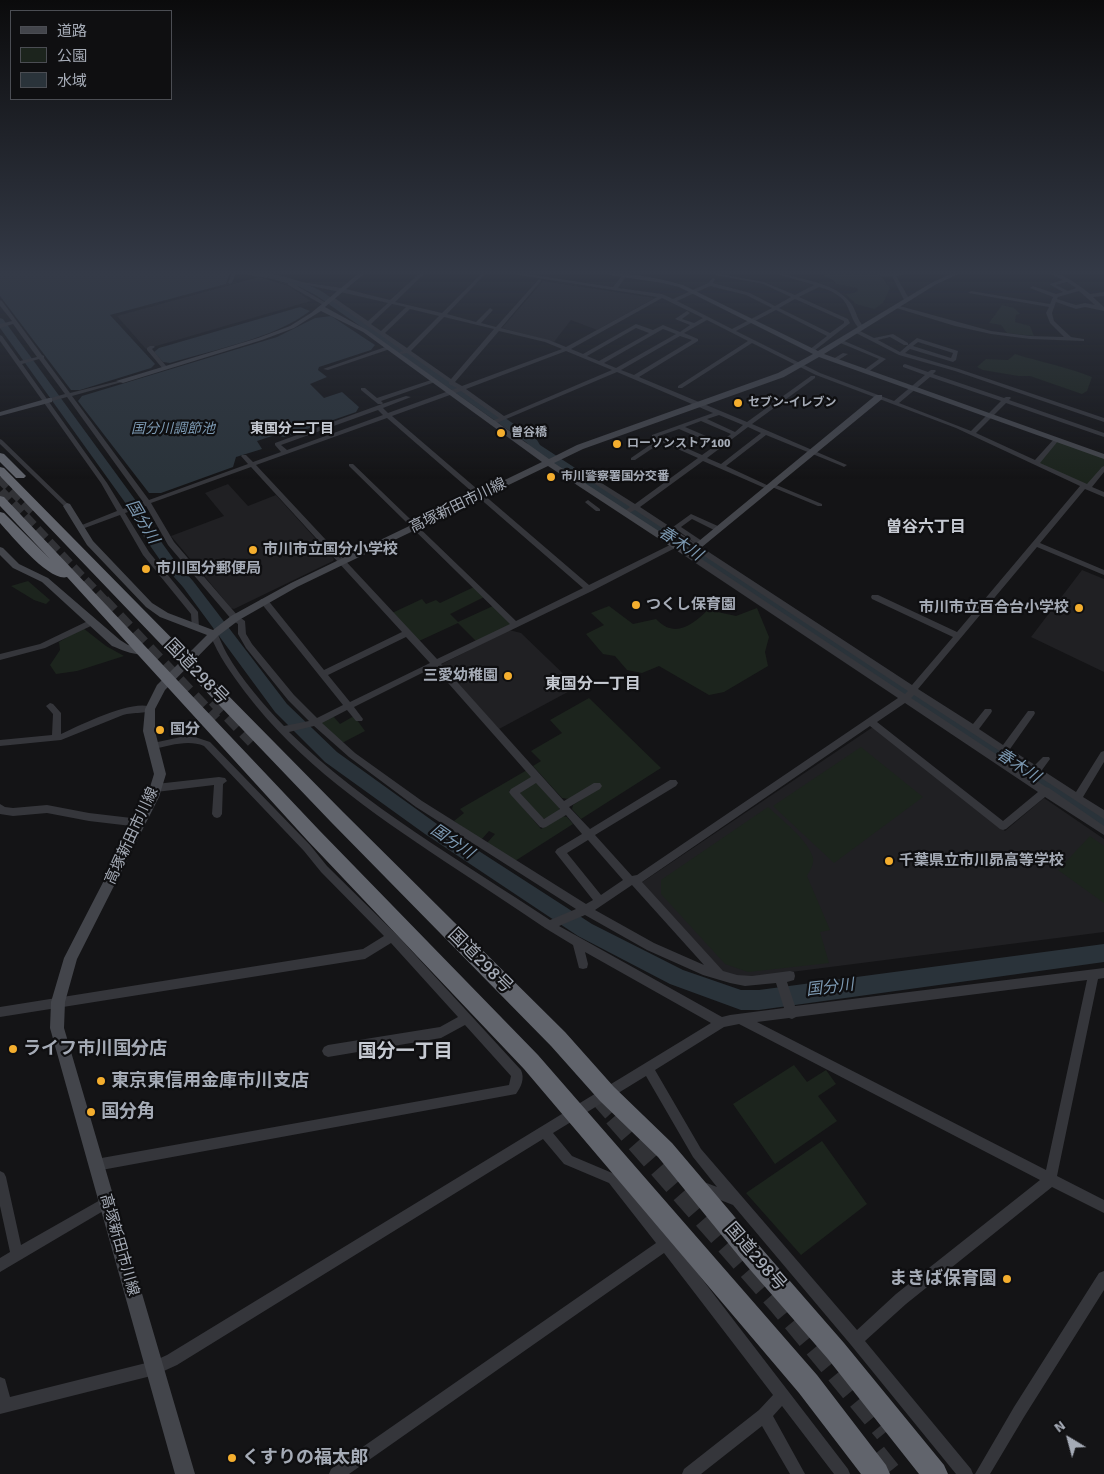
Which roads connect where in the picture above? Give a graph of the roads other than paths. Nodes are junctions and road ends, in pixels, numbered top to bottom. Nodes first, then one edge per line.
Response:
1 (4, 342) edge
2 (27, 342) edge
3 (251, 342) edge
4 (379, 342) edge
5 (391, 342) edge
6 (414, 342) edge
7 (486, 342) edge
8 (549, 342) edge
9 (580, 342) edge
10 (608, 342) edge
11 (635, 342) edge
12 (664, 342) edge
13 (693, 342) edge
14 (751, 342) edge
15 (754, 342) edge
16 (795, 342) edge
17 (824, 342) edge
18 (838, 342) edge
19 (842, 342) edge
20 (877, 342) edge
21 (903, 342) edge
22 (914, 342) edge
23 (923, 342) edge
24 (908, 345) junction
25 (152, 348) dead end
26 (388, 348) junction
27 (567, 349) junction
28 (815, 352) junction
29 (402, 353) junction
30 (845, 354) dead end
31 (901, 354) junction
32 (583, 356) junction
33 (39, 358) junction
34 (836, 360) junction
35 (599, 362) junction
36 (20, 363) junction
37 (800, 366) junction
38 (905, 366) dead end
39 (938, 366) junction
40 (165, 368) junction
41 (326, 368) dead end
42 (617, 370) junction
43 (866, 371) junction
44 (929, 374) junction
45 (813, 377) dead end
46 (635, 378) junction
47 (120, 381) joint
48 (433, 381) junction
49 (451, 382) junction
50 (680, 387) dead end
51 (913, 388) junction
52 (363, 389) dead end
53 (1016, 390) junction
54 (458, 392) junction
55 (66, 397) junction
56 (408, 397) dead end
57 (879, 397) junction
58 (1006, 400) junction
59 (47, 401) junction
60 (895, 403) junction
61 (698, 404) junction
62 (380, 405) junction
63 (718, 413) junction
64 (0, 414) edge
65 (389, 416) junction
66 (990, 416) junction
67 (701, 419) junction
68 (499, 420) junction
69 (1104, 420) edge
70 (747, 425) junction
71 (680, 427) junction
72 (765, 433) junction
73 (972, 433) junction
74 (735, 434) junction
75 (1104, 435) edge
76 (661, 440) junction
77 (1056, 440) junction
78 (0, 441) edge
79 (721, 445) junction
80 (813, 452) junction
81 (286, 453) junction
82 (0, 456) edge
83 (244, 456) dead end
84 (1104, 457) edge
85 (702, 458) junction
86 (633, 459) dead end
87 (552, 461) junction
88 (1036, 463) junction
89 (252, 465) junction
90 (351, 465) dead end
91 (844, 465) dead end
92 (721, 467) junction
93 (1104, 468) edge
94 (0, 470) edge
95 (1101, 477) edge
96 (770, 486) junction
97 (1086, 487) junction
98 (481, 495) junction
99 (1104, 495) edge
100 (0, 500) edge
101 (588, 502) dead end
102 (145, 503) junction
103 (820, 505) dead end
104 (67, 506) joint
105 (598, 510) dead end
106 (630, 510) junction
107 (123, 511) junction
108 (0, 516) edge
109 (56, 526) junction
110 (80, 527) junction
111 (415, 527) junction
112 (718, 529) junction
113 (1035, 544) junction
114 (675, 546) junction
115 (694, 548) junction
116 (0, 550) edge
117 (342, 562) junction
118 (1104, 573) edge
119 (589, 589) junction
120 (90, 594) junction
121 (875, 597) dead end
122 (264, 601) junction
123 (232, 620) junction
124 (92, 622) junction
125 (516, 625) junction
126 (195, 627) junction
127 (214, 634) junction
128 (408, 634) junction
129 (958, 636) junction
130 (142, 650) junction
131 (0, 656) edge
132 (187, 661) junction
133 (436, 664) junction
134 (323, 674) junction
135 (168, 679) junction
136 (911, 694) junction
137 (50, 706) dead end
138 (349, 706) junction
139 (150, 709) junction
140 (988, 711) dead end
141 (1031, 713) dead end
142 (359, 719) dead end
143 (871, 722) junction
144 (312, 724) junction
145 (974, 729) junction
146 (284, 730) junction
147 (56, 738) junction
148 (0, 743) edge
149 (153, 746) junction
150 (1005, 749) junction
151 (1104, 754) edge
152 (1046, 759) dead end
153 (1037, 770) junction
154 (538, 778) junction
155 (673, 783) dead end
156 (598, 786) dead end
157 (156, 788) junction
158 (1046, 791) junction
159 (1078, 797) junction
160 (0, 808) edge
161 (565, 808) junction
162 (217, 814) dead end
163 (1104, 815) edge
164 (140, 823) junction
165 (1104, 831) edge
166 (588, 834) junction
167 (632, 881) junction
168 (600, 901) junction
169 (584, 911) junction
170 (552, 924) junction
171 (392, 937) junction
172 (577, 942) junction
173 (583, 964) dead end
174 (1099, 973) edge
175 (720, 976) junction
176 (784, 979) joint
177 (58, 1002) junction
178 (0, 1012) edge
179 (792, 1012) junction
180 (466, 1019) junction
181 (740, 1019) junction
182 (722, 1023) junction
183 (328, 1051) dead end
184 (648, 1069) junction
185 (607, 1094) junction
186 (575, 1114) junction
187 (545, 1133) junction
188 (96, 1165) junction
189 (0, 1177) edge
190 (1050, 1180) junction
191 (694, 1185) junction
192 (737, 1200) junction
193 (106, 1203) junction
194 (1104, 1206) edge
195 (665, 1244) junction
196 (17, 1255) junction
197 (698, 1256) junction
198 (0, 1265) edge
199 (1104, 1278) edge
200 (694, 1280) junction
201 (856, 1340) junction
202 (155, 1368) junction
203 (0, 1384) edge
204 (782, 1395) junction
205 (2, 1407) edge
206 (764, 1415) junction
207 (185, 1474) edge
208 (336, 1474) edge
209 (689, 1474) edge
210 (798, 1474) edge
211 (843, 1474) edge
212 (877, 1474) edge
213 (935, 1474) edge
214 (966, 1474) edge
215 (982, 1474) edge

1 - 36 street
2 - 33 street
3 - 40 street
4 - 26 street
5 - 29 street
6 - 29 street
7 - 49 street
8 - 27 street
9 - 27 street
10 - 32 street
11 - 35 street
12 - 42 street
13 - 46 street
14 - 50 street
15 - 37 street
16 - 28 street
17 - 28 street
18 - 28 street, 高塚新田市川線
19 - 43 street
20 - 31 street
21 - 24 street
22 - 24 street
23 - 24 street
24 - 31 street
25 - 40 street
26 - 29 street
26 - 41 street
27 - 32 street
27 - 54 street
28 - 34 street
28 - 37 street, 高塚新田市川線
29 - 48 street
29 - 49 street
30 - 34 street
31 - 39 street
32 - 35 street
33 - 36 street
33 - 55 street
34 - 43 street
35 - 42 street
36 - 59 street
37 - 57 street
37 - 61 street, 高塚新田市川線
38 - 44 street
39 - 44 street
39 - 53 street
40 - 47 street
42 - 46 street
42 - 68 street
43 - 51 street
44 - 51 street
44 - 58 street
45 - 70 street
46 - 61 street
47 - 55 street
48 - 54 street
48 - 62 street
49 - 54 street
51 - 60 street
51 - 66 street
52 - 62 street
53 - 58 street
53 - 69 street
54 - 65 street
54 - 68 street
54 - 68 street
55 - 59 street
55 - 102 street
56 - 62 street
57 - 60 street
57 - 80 street
58 - 66 street
58 - 75 street
59 - 64 street
59 - 107 street
60 - 73 street
61 - 63 street
61 - 87 street, 高塚新田市川線
62 - 65 street
62 - 81 street
63 - 67 street
63 - 70 street
65 - 81 street
65 - 98 street
66 - 73 street
66 - 77 street
67 - 71 street
67 - 74 street
68 - 87 street
70 - 72 street
70 - 74 street
71 - 76 street
71 - 79 street
72 - 80 street
72 - 92 street
73 - 88 street
74 - 79 street
76 - 85 street
76 - 86 street
77 - 84 street
77 - 88 street
78 - 104 street
79 - 85 street
80 - 91 street
80 - 96 street
81 - 89 street
82 - 109 highway
83 - 89 street
85 - 92 street
85 - 106 street
87 - 98 street, 高塚新田市川線
87 - 106 street
88 - 97 street
89 - 102 street
89 - 117 street
90 - 111 street
92 - 96 street
93 - 95 street
94 - 109 highway, 国道298号
95 - 97 street
96 - 103 street
96 - 112 street
97 - 99 street
97 - 113 street
98 - 111 street, 高塚新田市川線
98 - 119 street
100 - 120 highway, 国道298号
101 - 105 street
102 - 107 street
102 - 123 street
104 - 110 street
106 - 114 street
106 - 115 street
107 - 110 street
107 - 126 street
108 - 120 highway
109 - 132 highway, 国道298号
110 - 126 street
111 - 117 street, 高塚新田市川線
111 - 125 street
112 - 115 street
112 - 115 street
113 - 118 street
113 - 129 street
114 - 115 street
114 - 119 street
115 - 136 street
115 - 136 street
116 - 124 street
117 - 122 street, 高塚新田市川線
117 - 128 street
119 - 125 street
120 - 130 highway, 国道298号
121 - 129 street
122 - 123 street, 高塚新田市川線
122 - 134 street
123 - 127 street, 高塚新田市川線
123 - 144 street
124 - 130 street
124 - 131 street
125 - 133 street
126 - 127 street
127 - 132 street, 高塚新田市川線
127 - 146 street
128 - 133 street
128 - 134 street
129 - 136 street
130 - 135 highway, 国道298号
132 - 135 street, 高塚新田市川線
132 - 185 highway, 国道298号
133 - 138 street
133 - 154 street
134 - 138 street
135 - 139 street, 高塚新田市川線
135 - 186 highway, 国道298号
136 - 143 street
136 - 145 street
136 - 158 street
137 - 147 street
138 - 142 street
138 - 144 street
139 - 147 street
139 - 149 street, 高塚新田市川線
140 - 145 street
141 - 150 street
143 - 158 street
143 - 167 street
144 - 146 street
144 - 169 street
145 - 150 street
146 - 170 street
147 - 148 street
149 - 157 street, 高塚新田市川線
149 - 171 street
150 - 153 street
151 - 159 street
152 - 153 street
153 - 159 street
154 - 161 street
154 - 161 street
155 - 166 street
156 - 161 street
157 - 162 street
157 - 164 street, 高塚新田市川線
158 - 165 street
159 - 163 street
160 - 164 street
161 - 166 street
164 - 177 street, 高塚新田市川線
166 - 167 street
166 - 168 street
167 - 168 street
167 - 175 street
168 - 169 street
169 - 170 street
169 - 175 street
170 - 172 street
171 - 177 street
171 - 180 street
172 - 173 street
172 - 182 street
174 - 179 street
174 - 190 street
175 - 176 street
176 - 179 street
177 - 178 street
177 - 188 street, 高塚新田市川線
179 - 181 street
180 - 183 street
180 - 188 street
181 - 182 street
181 - 190 street
182 - 184 street
184 - 185 street
184 - 192 street
185 - 186 street
185 - 191 highway, 国道298号
186 - 187 street
186 - 197 highway, 国道298号
187 - 195 street
187 - 202 street
188 - 193 street, 高塚新田市川線
189 - 196 street
190 - 194 street
190 - 201 street
191 - 192 street
191 - 213 highway, 国道298号
192 - 201 street
193 - 196 street
193 - 202 street, 高塚新田市川線
195 - 200 street
195 - 208 street
196 - 198 street
197 - 200 street
197 - 212 highway, 国道298号
199 - 215 street
200 - 204 street
201 - 214 street
202 - 205 street
202 - 207 street, 高塚新田市川線
203 - 205 street
204 - 206 street
204 - 211 street
206 - 209 street
206 - 210 street

